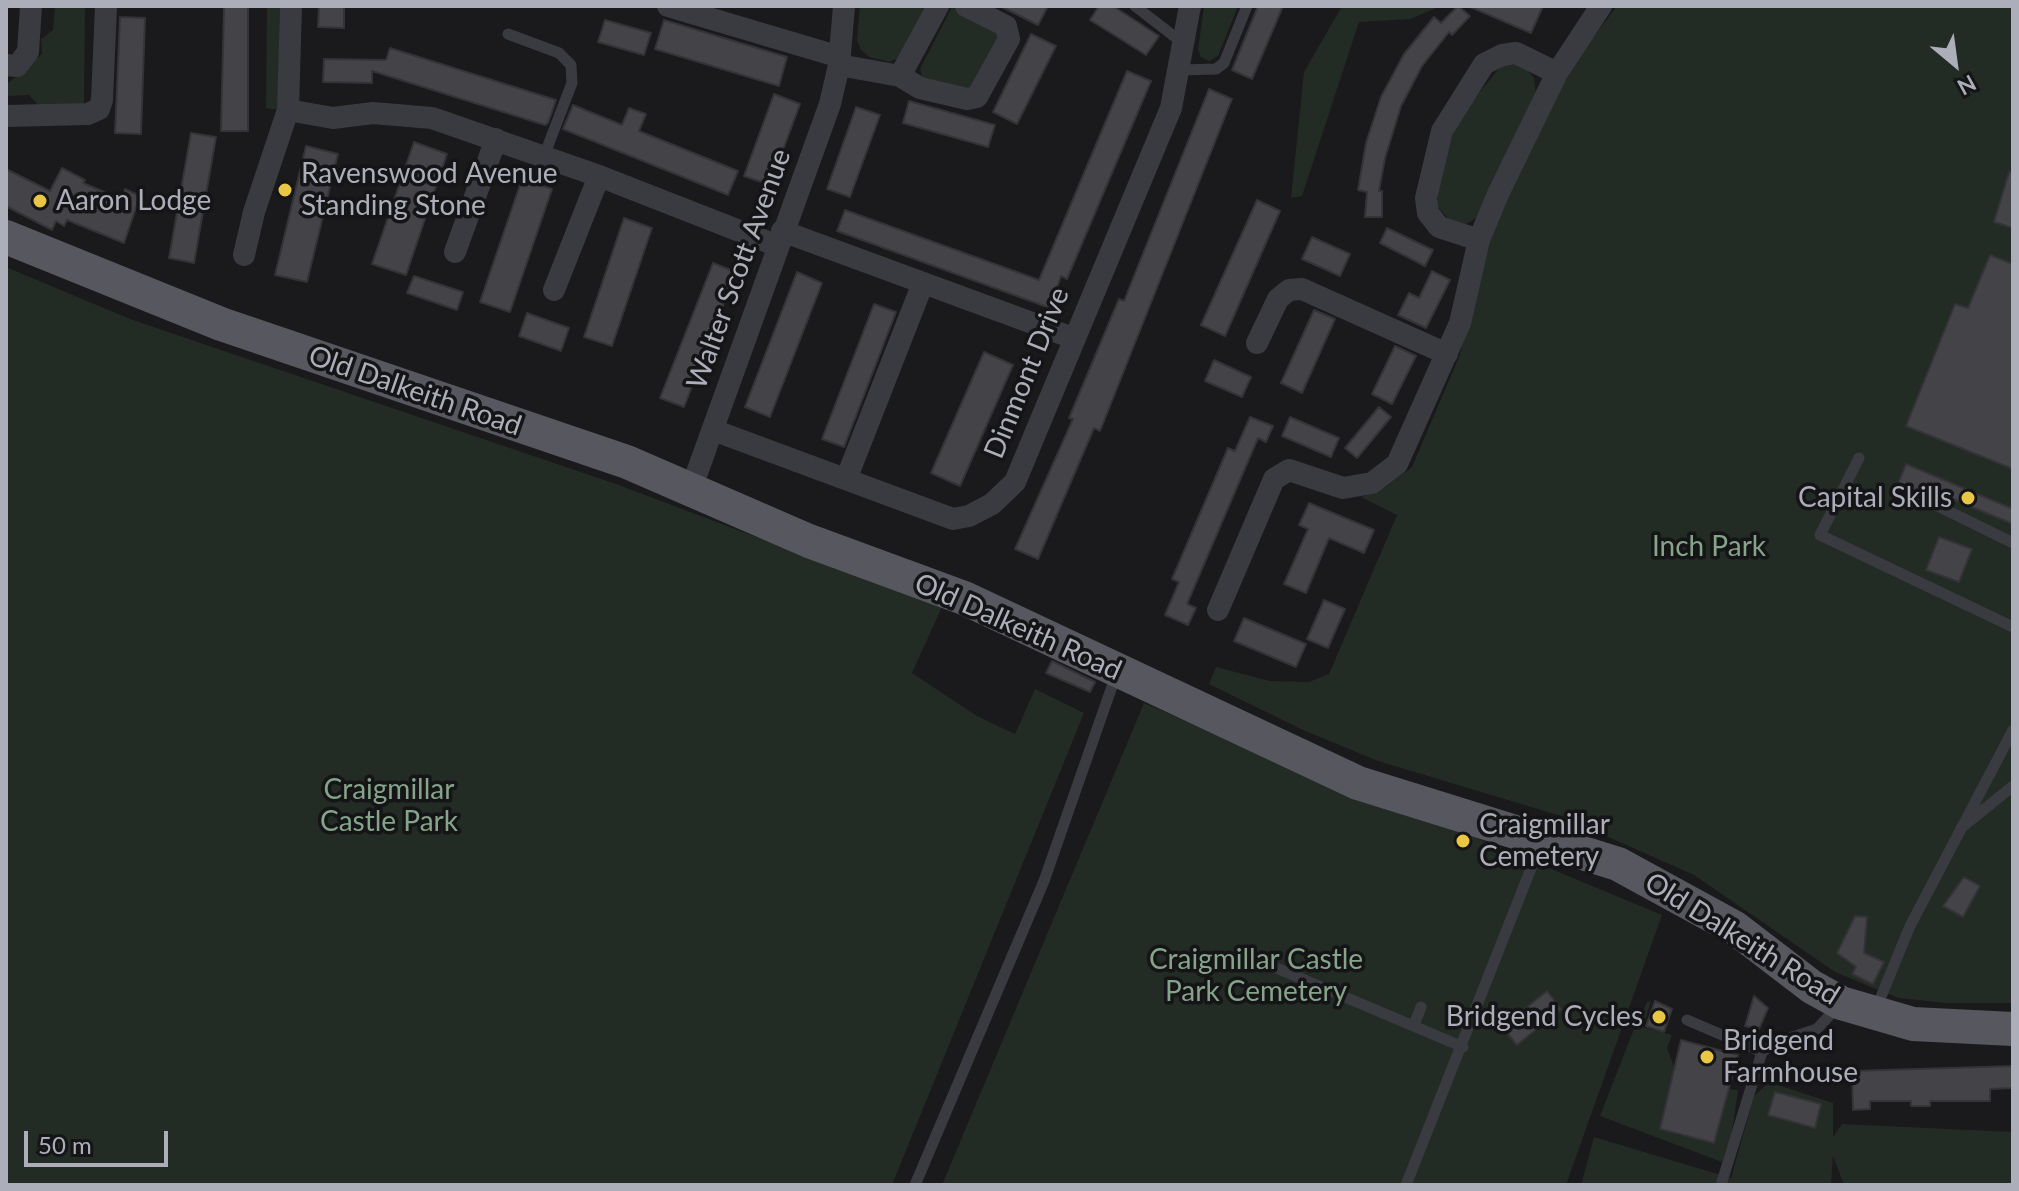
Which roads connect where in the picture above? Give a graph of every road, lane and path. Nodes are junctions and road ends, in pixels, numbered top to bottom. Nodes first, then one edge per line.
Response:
1 (31, 6) edge
2 (106, 6) edge
3 (291, 6) edge
4 (668, 6) edge
5 (844, 6) edge
6 (938, 6) edge
7 (966, 6) edge
8 (1135, 6) edge
9 (1190, 6) edge
10 (1247, 6) edge
11 (1601, 6) edge
12 (508, 34) dead end
13 (1184, 44) junction
14 (840, 61) junction
15 (6, 65) edge
16 (1180, 70) junction
17 (1557, 73) junction
18 (900, 76) junction
19 (288, 110) junction
20 (6, 116) edge
21 (496, 139) junction
22 (544, 156) junction
23 (599, 176) junction
24 (6, 237) edge
25 (780, 238) junction
26 (1479, 240) junction
27 (455, 252) dead end
28 (244, 255) dead end
29 (923, 283) junction
30 (554, 290) dead end
31 (1073, 338) junction
32 (1258, 343) dead end
33 (1447, 354) junction
34 (713, 430) junction
35 (1859, 458) dead end
36 (847, 477) junction
37 (690, 492) junction
38 (1936, 505) dead end
39 (2013, 543) edge
40 (1218, 610) dead end
41 (2013, 627) edge
42 (1118, 671) junction
43 (2013, 730) edge
44 (2013, 786) edge
45 (1957, 831) junction
46 (1543, 840) junction
47 (1241, 953) dead end
48 (1841, 1003) junction
49 (1421, 1007) dead end
50 (1873, 1015) junction
51 (1687, 1020) dead end
52 (1414, 1025) junction
53 (2013, 1029) edge
54 (1463, 1047) junction
55 (1762, 1052) junction
56 (915, 1185) edge
57 (1406, 1185) edge
58 (1721, 1185) edge

1 - 15 street
2 - 20 street
3 - 19 street
4 - 14 street
5 - 14 street, Walter Scott Avenue
6 - 18 street
7 - 18 street
8 - 13 lane
9 - 13 street, Dinmont Drive
10 - 16 lane
11 - 17 street
12 - 22 lane
13 - 16 street, Dinmont Drive
14 - 18 street
14 - 25 street, Walter Scott Avenue
16 - 31 street, Dinmont Drive
17 - 26 street
17 - 26 street
19 - 21 street
19 - 28 street
21 - 22 street
21 - 27 street
22 - 23 street
23 - 25 street
23 - 30 street
24 - 37 main road, Old Dalkeith Road
25 - 29 street
25 - 34 street, Walter Scott Avenue
26 - 33 street
29 - 31 street
29 - 36 street
31 - 36 street, Dinmont Drive
32 - 33 street
33 - 40 street
34 - 36 street, Dinmont Drive
34 - 37 street, Walter Scott Avenue
35 - 41 lane
37 - 42 main road, Old Dalkeith Road
38 - 39 lane
42 - 46 main road, Old Dalkeith Road
42 - 56 lane
43 - 45 lane
44 - 45 lane
45 - 50 lane
46 - 48 main road, Old Dalkeith Road
46 - 54 lane
47 - 52 lane
48 - 50 main road, Old Dalkeith Road
48 - 55 lane
49 - 52 lane
50 - 53 main road, Old Dalkeith Road
51 - 55 lane
52 - 54 lane
54 - 57 lane
55 - 58 lane

